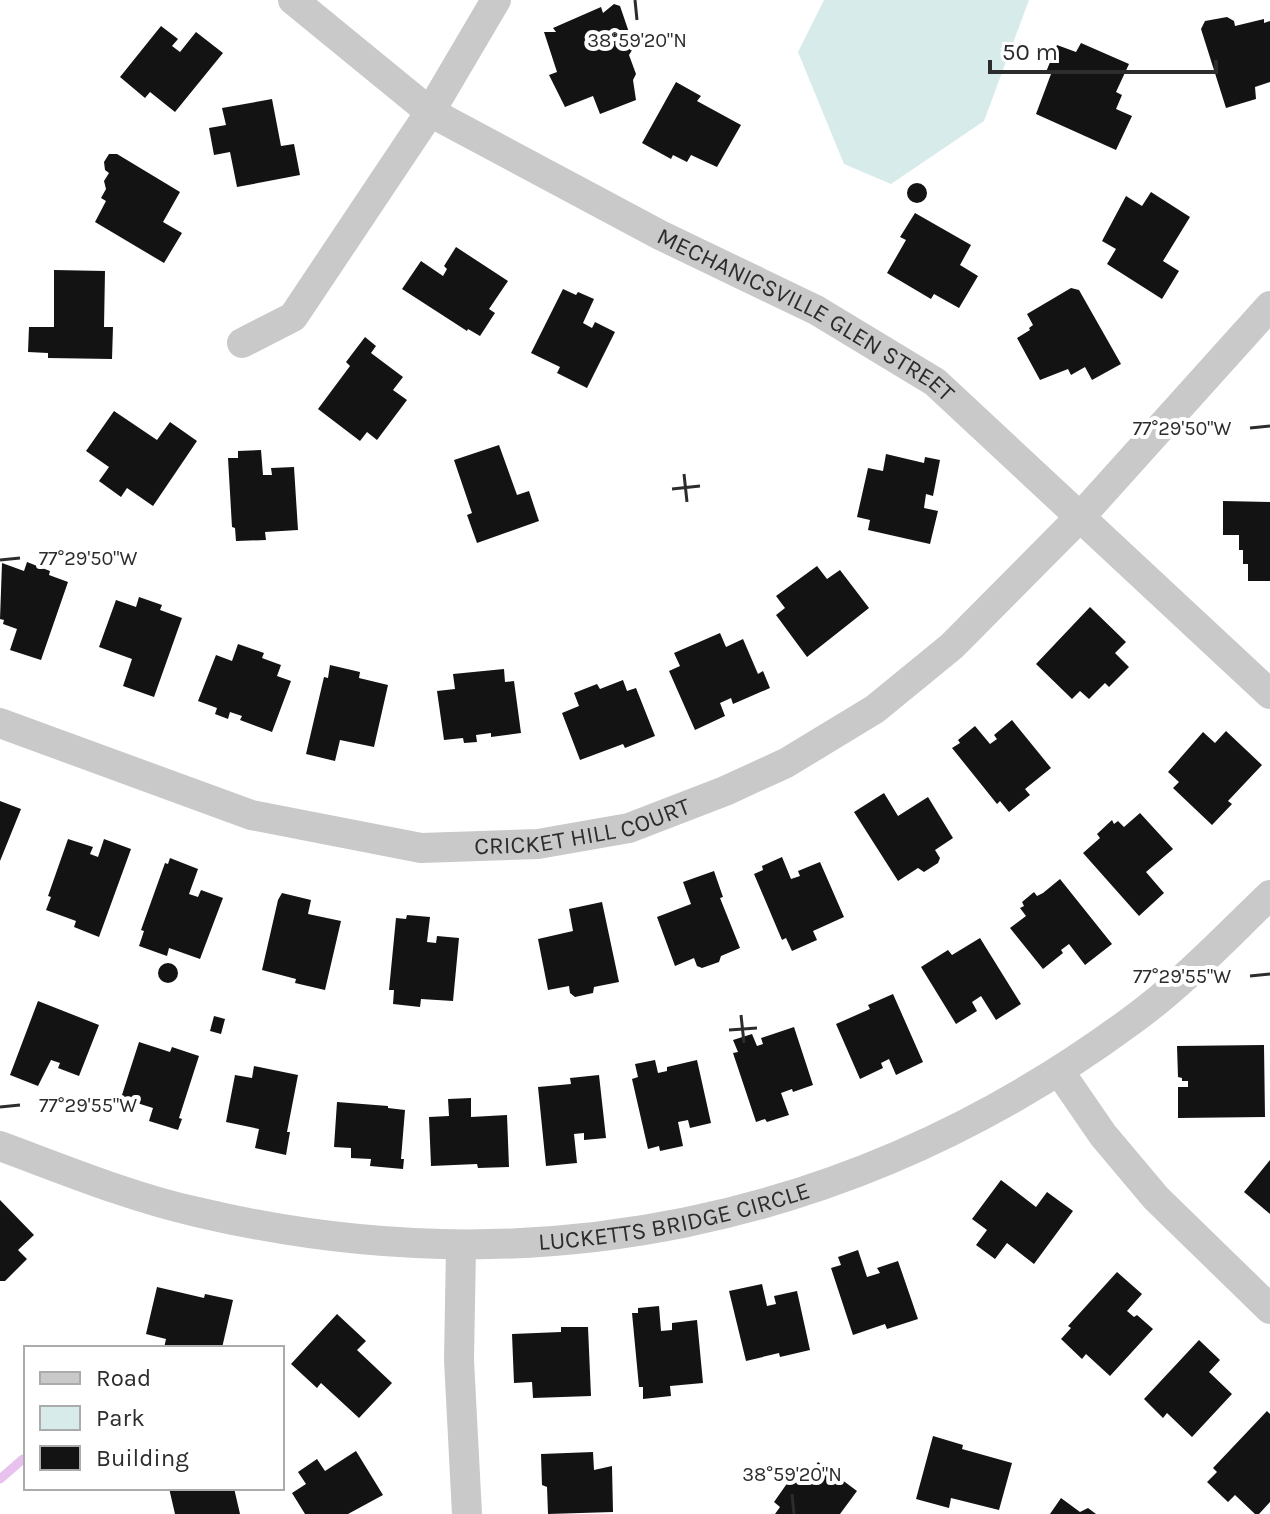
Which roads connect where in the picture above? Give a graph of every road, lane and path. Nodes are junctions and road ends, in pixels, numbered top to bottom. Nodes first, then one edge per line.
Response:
1 (293, 0) edge
2 (496, 0) edge
3 (430, 112) junction
4 (1270, 306) edge
5 (242, 343) dead end
6 (1081, 516) junction
7 (1270, 694) edge
8 (0, 723) edge
9 (1270, 895) edge
10 (1059, 1071) junction
11 (0, 1146) edge
12 (461, 1247) junction
13 (1270, 1309) edge
14 (467, 1514) edge

1 - 3 street, MECHANICSVILLE GLEN STREET
2 - 3 street
3 - 5 street
3 - 6 street, MECHANICSVILLE GLEN STREET
4 - 6 street, CRICKET HILL COURT
6 - 7 street, MECHANICSVILLE GLEN STREET
6 - 8 street, CRICKET HILL COURT
9 - 10 street, LUCKETTS BRIDGE CIRCLE
10 - 12 street, LUCKETTS BRIDGE CIRCLE
10 - 13 street
11 - 12 street, LUCKETTS BRIDGE CIRCLE
12 - 14 street

